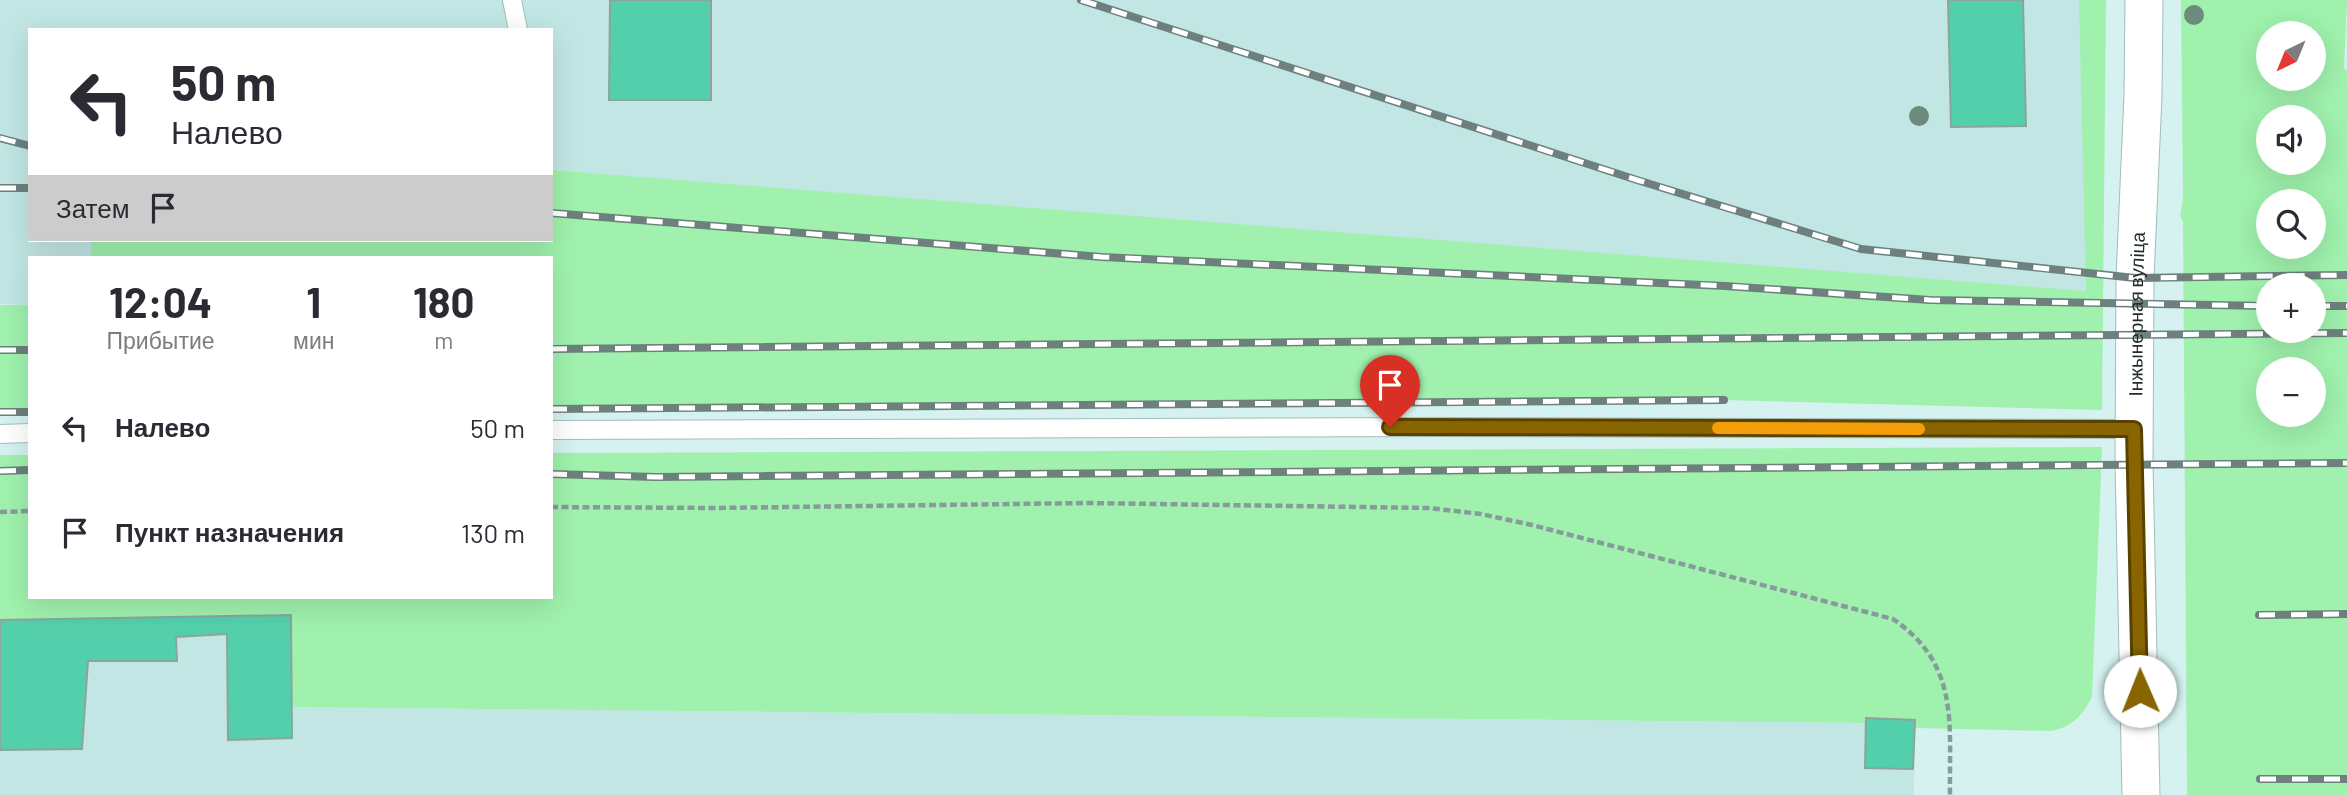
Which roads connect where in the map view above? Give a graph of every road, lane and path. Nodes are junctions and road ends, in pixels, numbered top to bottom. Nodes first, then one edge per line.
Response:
1 (512, 0) edge
2 (2144, 0) edge
3 (518, 28) edge
4 (2134, 429) junction
5 (553, 430) edge
6 (28, 433) edge
7 (0, 434) edge
8 (553, 507) edge
9 (28, 510) edge
10 (0, 512) edge
11 (1950, 795) edge
12 (2141, 795) edge

1 - 3 lane
2 - 4 street, Інжынерная вуліца
4 - 5 lane
4 - 12 street, Інжынерная вуліца
6 - 7 lane
8 - 11 path
9 - 10 path

